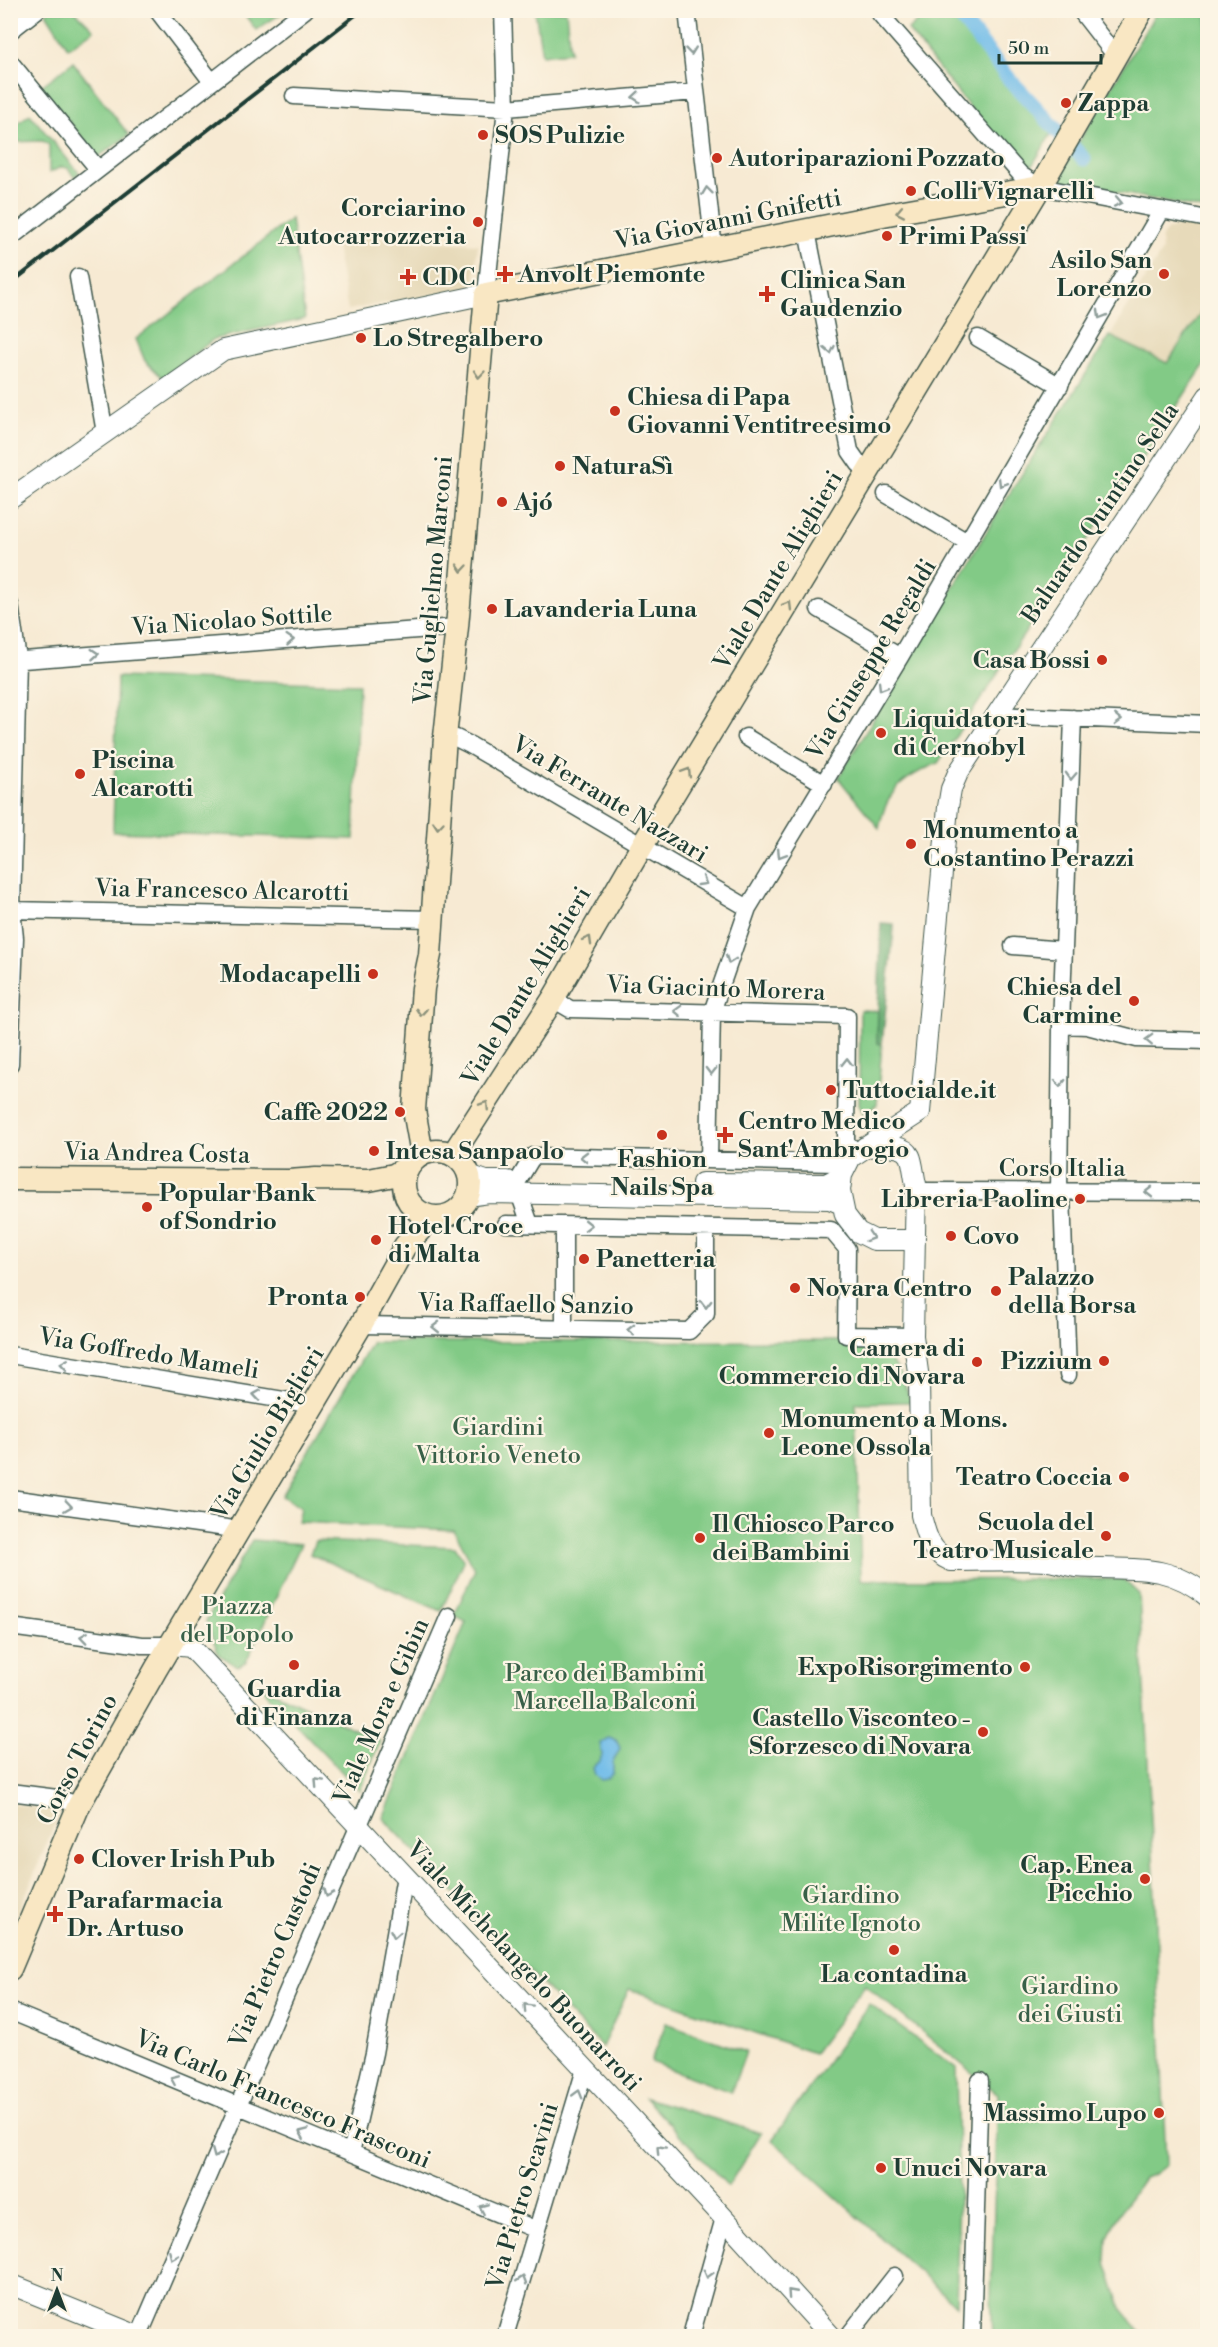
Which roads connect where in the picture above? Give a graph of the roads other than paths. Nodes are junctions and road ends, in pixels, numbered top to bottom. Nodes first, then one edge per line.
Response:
1 (37, 10) edge
2 (157, 10) edge
3 (305, 10) edge
4 (503, 10) edge
5 (687, 10) edge
6 (1080, 10) edge
7 (1142, 10) edge
8 (880, 14) dead end
9 (10, 30) edge
10 (1115, 55) junction
11 (10, 62) edge
12 (212, 82) junction
13 (695, 92) junction
14 (294, 96) dead end
15 (506, 108) junction
16 (98, 170) junction
17 (1040, 188) junction
18 (1162, 210) junction
19 (1208, 219) edge
20 (807, 231) junction
21 (10, 238) edge
22 (714, 249) junction
23 (78, 278) dead end
24 (486, 294) junction
25 (978, 338) dead end
26 (1060, 386) junction
27 (1208, 396) edge
28 (105, 433) junction
29 (869, 471) junction
30 (886, 494) dead end
31 (10, 499) edge
32 (967, 542) junction
33 (10, 604) edge
34 (819, 609) dead end
35 (457, 627) junction
36 (900, 657) junction
37 (14, 660) edge
38 (997, 715) junction
39 (1073, 718) junction
40 (1208, 724) edge
41 (445, 737) junction
42 (746, 737) dead end
43 (824, 784) junction
44 (642, 846) junction
45 (748, 908) junction
46 (11, 910) edge
47 (433, 919) junction
48 (1013, 946) dead end
49 (1064, 950) junction
50 (553, 999) junction
51 (712, 1012) junction
52 (1061, 1025) junction
53 (1208, 1041) edge
54 (10, 1064) edge
55 (861, 1150) junction
56 (453, 1154) junction
57 (416, 1159) junction
58 (709, 1160) junction
59 (842, 1176) junction
60 (15, 1177) edge
61 (289, 1181) junction
62 (469, 1185) junction
63 (519, 1187) junction
64 (916, 1191) junction
65 (1061, 1192) junction
66 (1208, 1192) edge
67 (408, 1199) junction
68 (842, 1204) junction
69 (432, 1216) junction
70 (506, 1224) dead end
71 (530, 1224) junction
72 (564, 1225) junction
73 (706, 1228) junction
74 (915, 1240) junction
75 (405, 1246) junction
76 (362, 1326) junction
77 (564, 1329) junction
78 (912, 1336) junction
79 (10, 1355) edge
80 (1068, 1375) dead end
81 (314, 1406) junction
82 (10, 1498) edge
83 (241, 1530) junction
84 (1208, 1597) edge
85 (449, 1616) dead end
86 (10, 1627) edge
87 (171, 1645) junction
88 (10, 1792) edge
89 (79, 1805) junction
90 (358, 1825) junction
91 (405, 1876) junction
92 (18, 1934) edge
93 (10, 1970) edge
94 (10, 2011) edge
95 (585, 2069) junction
96 (980, 2080) dead end
97 (237, 2106) junction
98 (351, 2153) junction
99 (724, 2218) junction
100 (537, 2230) junction
101 (895, 2276) dead end
102 (10, 2284) edge
103 (138, 2337) edge
104 (505, 2337) edge
105 (691, 2337) edge
106 (831, 2337) edge
107 (848, 2337) edge
108 (972, 2337) edge

1 - 9 street
2 - 12 street
3 - 12 street
4 - 15 street, Via Guglielmo Marconi
5 -> 13 street
6 - 10 street
7 - 10 main road, Viale Dante Alighieri
8 - 17 street
10 - 17 main road, Viale Dante Alighieri
11 - 16 street
12 - 16 street
13 -> 15 street
22 -> 13 street
14 - 15 street
15 - 24 street, Via Guglielmo Marconi
16 - 21 street
17 -> 18 street
17 -> 20 main road, Via Giovanni Gnifetti
17 - 29 main road, Viale Dante Alighieri
18 - 19 street
18 -> 26 street, Via Giuseppe Regaldi
20 - 22 main road, Via Giovanni Gnifetti
20 -> 29 street
22 - 24 main road, Via Giovanni Gnifetti
23 - 28 street
24 - 28 street, Via Giovanni Gnifetti
24 -> 35 main road, Via Guglielmo Marconi
25 - 26 street
26 -> 32 street, Via Giuseppe Regaldi
27 - 38 street, Baluardo Quintino Sella
28 - 31 street, Via Giovanni Gnifetti
44 -> 29 main road, Viale Dante Alighieri
30 - 32 street
32 - 36 street, Via Giuseppe Regaldi
33 - 37 street
34 - 36 street
37 -> 35 street, Via Nicolao Sottile
35 - 41 main road, Via Guglielmo Marconi
36 -> 43 street, Via Giuseppe Regaldi
37 - 46 street
38 - 39 street
38 - 55 street, Baluardo Quintino Sella
39 -> 40 street
39 -> 49 street
41 - 44 street, Via Ferrante Nazzari
41 -> 47 main road, Via Guglielmo Marconi
42 - 43 street
43 -> 45 street, Via Giuseppe Regaldi
44 -> 45 street, Via Ferrante Nazzari
50 -> 44 main road, Viale Dante Alighieri
45 -> 51 street, Via Giuseppe Regaldi
46 - 47 street, Via Francesco Alcarotti
46 - 54 street
47 -> 57 main road, Via Guglielmo Marconi
48 - 49 street
49 - 52 street
51 -> 50 street, Via Giacinto Morera
56 -> 50 main road, Viale Dante Alighieri
55 -> 51 street, Via Giacinto Morera
51 -> 58 street, Via Giuseppe Regaldi
53 -> 52 street
52 -> 65 street
55 - 58 street
55 - 59 street
55 - 64 street
56 - 57 main road
56 - 62 main road
57 - 61 main road, Via Andrea Costa
57 - 67 main road
58 -> 63 street
59 - 63 street
59 - 68 street
60 - 61 main road, Via Andrea Costa
61 - 67 main road, Via Andrea Costa
62 - 63 street
62 - 69 main road
63 - 68 street
63 - 71 street
64 - 65 street, Corso Italia
64 - 74 street
66 -> 65 street, Corso Italia
65 - 80 street
67 - 69 main road
67 - 75 main road, Via Giulio Biglieri
68 -> 74 street
69 - 75 main road, Via Giulio Biglieri
70 - 71 street
71 - 72 street
72 -> 73 street
72 - 77 street
73 -> 77 street, Via Raffaello Sanzio
73 - 78 street
74 - 78 street
75 - 76 main road, Via Giulio Biglieri
77 -> 76 street, Via Raffaello Sanzio
76 - 81 main road, Via Giulio Biglieri
78 - 84 street
81 -> 79 street, Via Goffredo Mameli
81 - 83 main road, Via Giulio Biglieri
82 -> 83 street
83 - 87 main road, Via Giulio Biglieri
85 - 90 street, Viale Mora e Gibin
87 -> 86 street
87 - 89 main road, Corso Torino
90 -> 87 street, Viale Michelangelo Buonarroti
88 - 89 street
89 - 92 main road, Corso Torino
90 - 91 street, Viale Michelangelo Buonarroti
90 -> 97 street, Via Pietro Custodi
95 -> 91 street, Viale Michelangelo Buonarroti
91 -> 98 street
92 - 93 main road, Corso Torino
97 -> 94 street, Via Carlo Francesco Frasconi
99 -> 95 street, Viale Michelangelo Buonarroti
100 -> 95 street, Via Pietro Scavini
96 - 108 street
98 -> 97 street, Via Carlo Francesco Frasconi
97 -> 103 street, Via Pietro Custodi
100 -> 98 street, Via Carlo Francesco Frasconi
99 -> 105 street
106 -> 99 street, Viale Michelangelo Buonarroti
104 -> 100 street, Via Pietro Scavini
101 - 107 street
102 - 103 street

